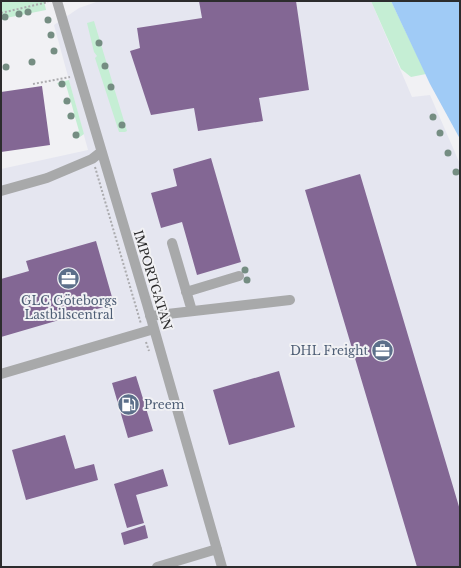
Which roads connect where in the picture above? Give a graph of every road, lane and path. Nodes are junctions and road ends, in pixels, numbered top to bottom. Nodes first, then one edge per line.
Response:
1 (53, 1) edge
2 (1, 13) edge
3 (70, 77) dead end
4 (33, 84) dead end
5 (101, 152) junction
6 (1, 191) edge
7 (172, 244) dead end
8 (239, 276) dead end
9 (186, 292) junction
10 (290, 300) dead end
11 (192, 311) junction
12 (150, 316) junction
13 (154, 329) junction
14 (1, 374) edge
15 (217, 549) junction
16 (157, 567) edge
17 (222, 567) edge

1 - 2 path
1 - 5 street, IMPORTGATAN
3 - 4 path
5 - 6 street
5 - 12 street, IMPORTGATAN
7 - 9 street
8 - 9 street
9 - 11 street
10 - 11 street
11 - 12 street
12 - 13 street, IMPORTGATAN
13 - 14 street
13 - 15 street, IMPORTGATAN
15 - 16 street
15 - 17 street, IMPORTGATAN

